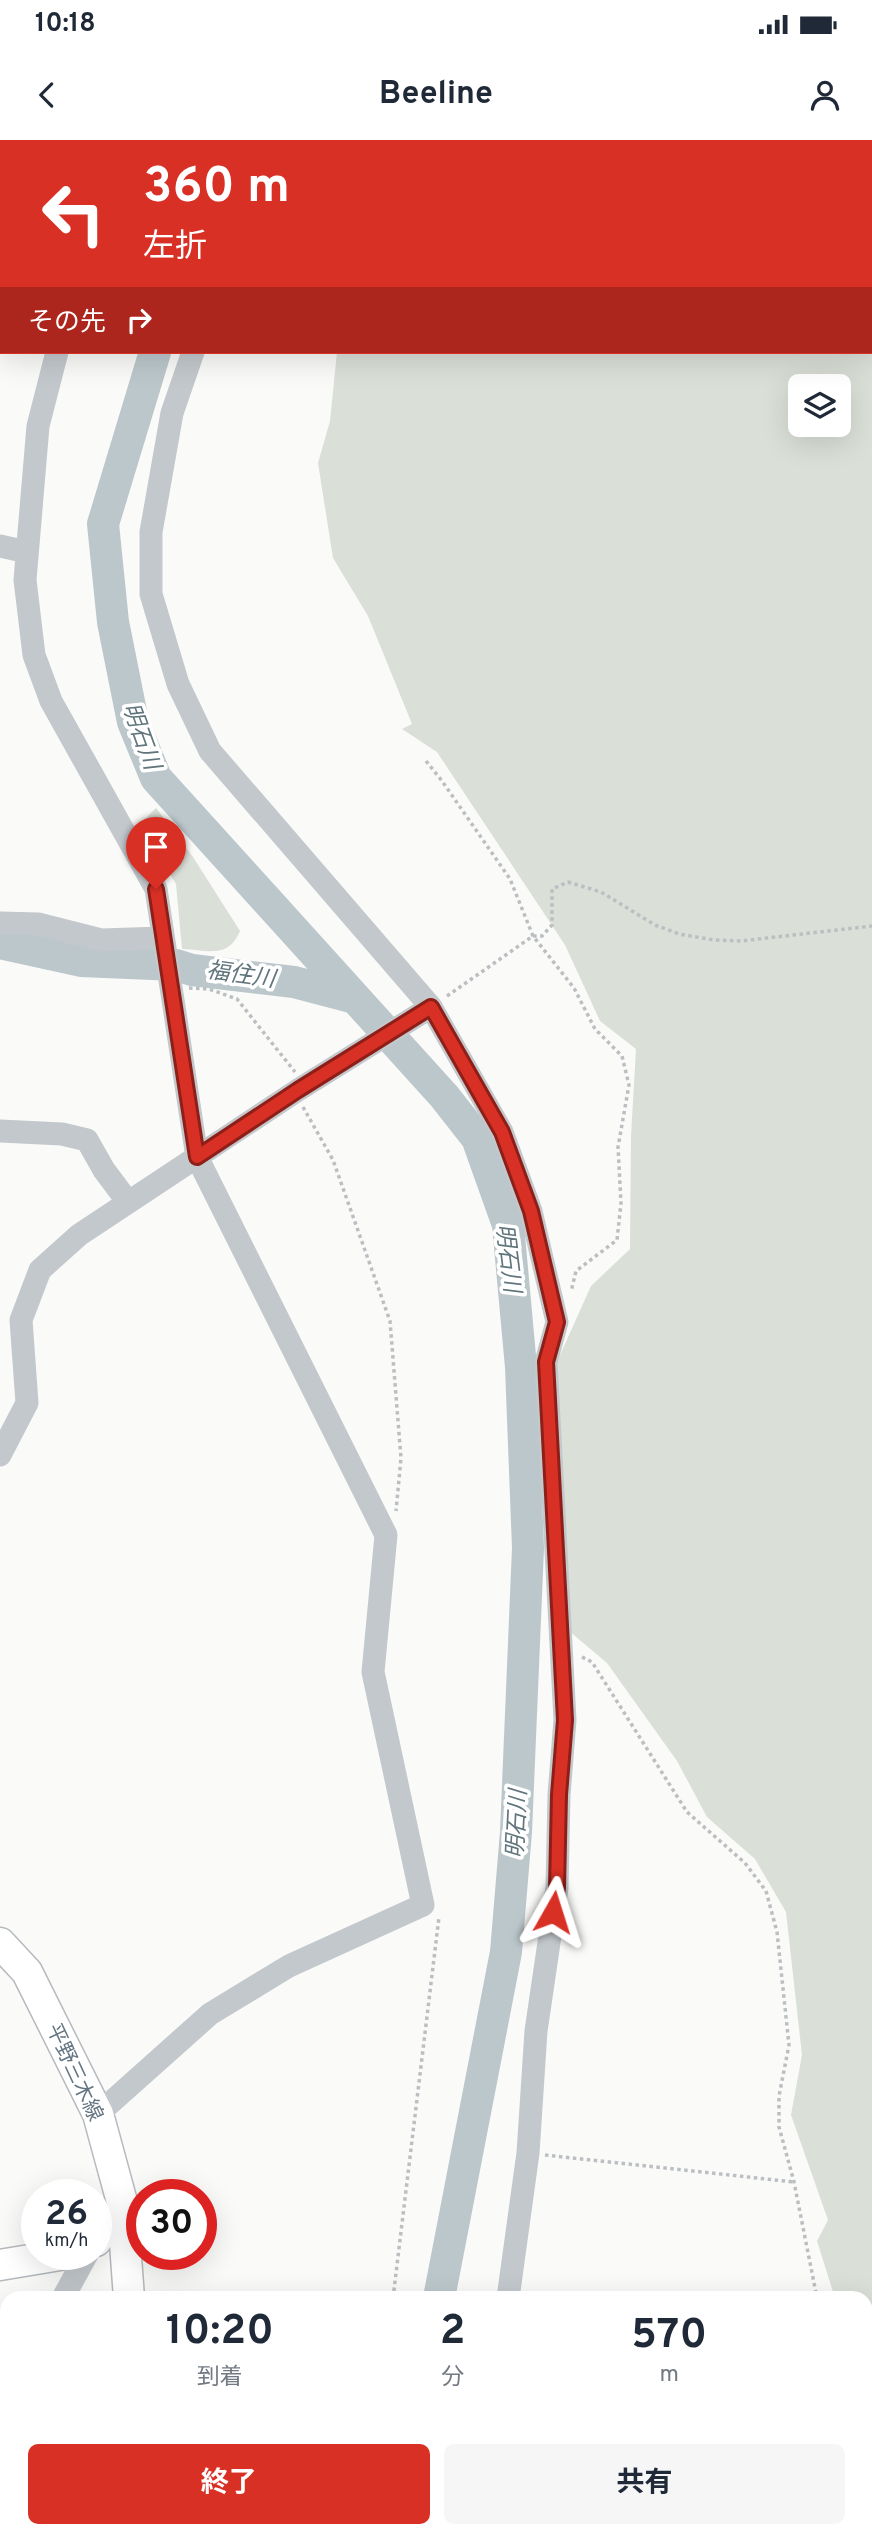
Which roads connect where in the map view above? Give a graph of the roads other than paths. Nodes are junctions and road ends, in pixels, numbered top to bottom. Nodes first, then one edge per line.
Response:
1 (56, 354) edge
2 (192, 354) edge
3 (0, 547) edge
4 (27, 552) junction
5 (0, 923) edge
6 (163, 939) junction
7 (431, 1007) junction
8 (0, 1131) edge
9 (197, 1157) junction
10 (128, 1202) junction
11 (0, 1455) edge
12 (0, 1943) edge
13 (98, 2114) junction
14 (105, 2179) edge
15 (112, 2229) edge
16 (21, 2262) edge
17 (0, 2265) edge
18 (78, 2270) edge
19 (67, 2291) edge
20 (127, 2291) edge
21 (509, 2291) edge

1 - 4 street
2 - 7 street
3 - 4 street
4 - 6 street
5 - 6 street
6 - 9 street
7 - 9 street
7 - 21 street
8 - 10 street
9 - 10 street
9 - 13 street
10 - 11 street
12 - 13 main road, 平野三木線
13 - 14 main road, 平野三木線
15 - 20 main road, 平野三木線
16 - 17 main road
18 - 19 street

